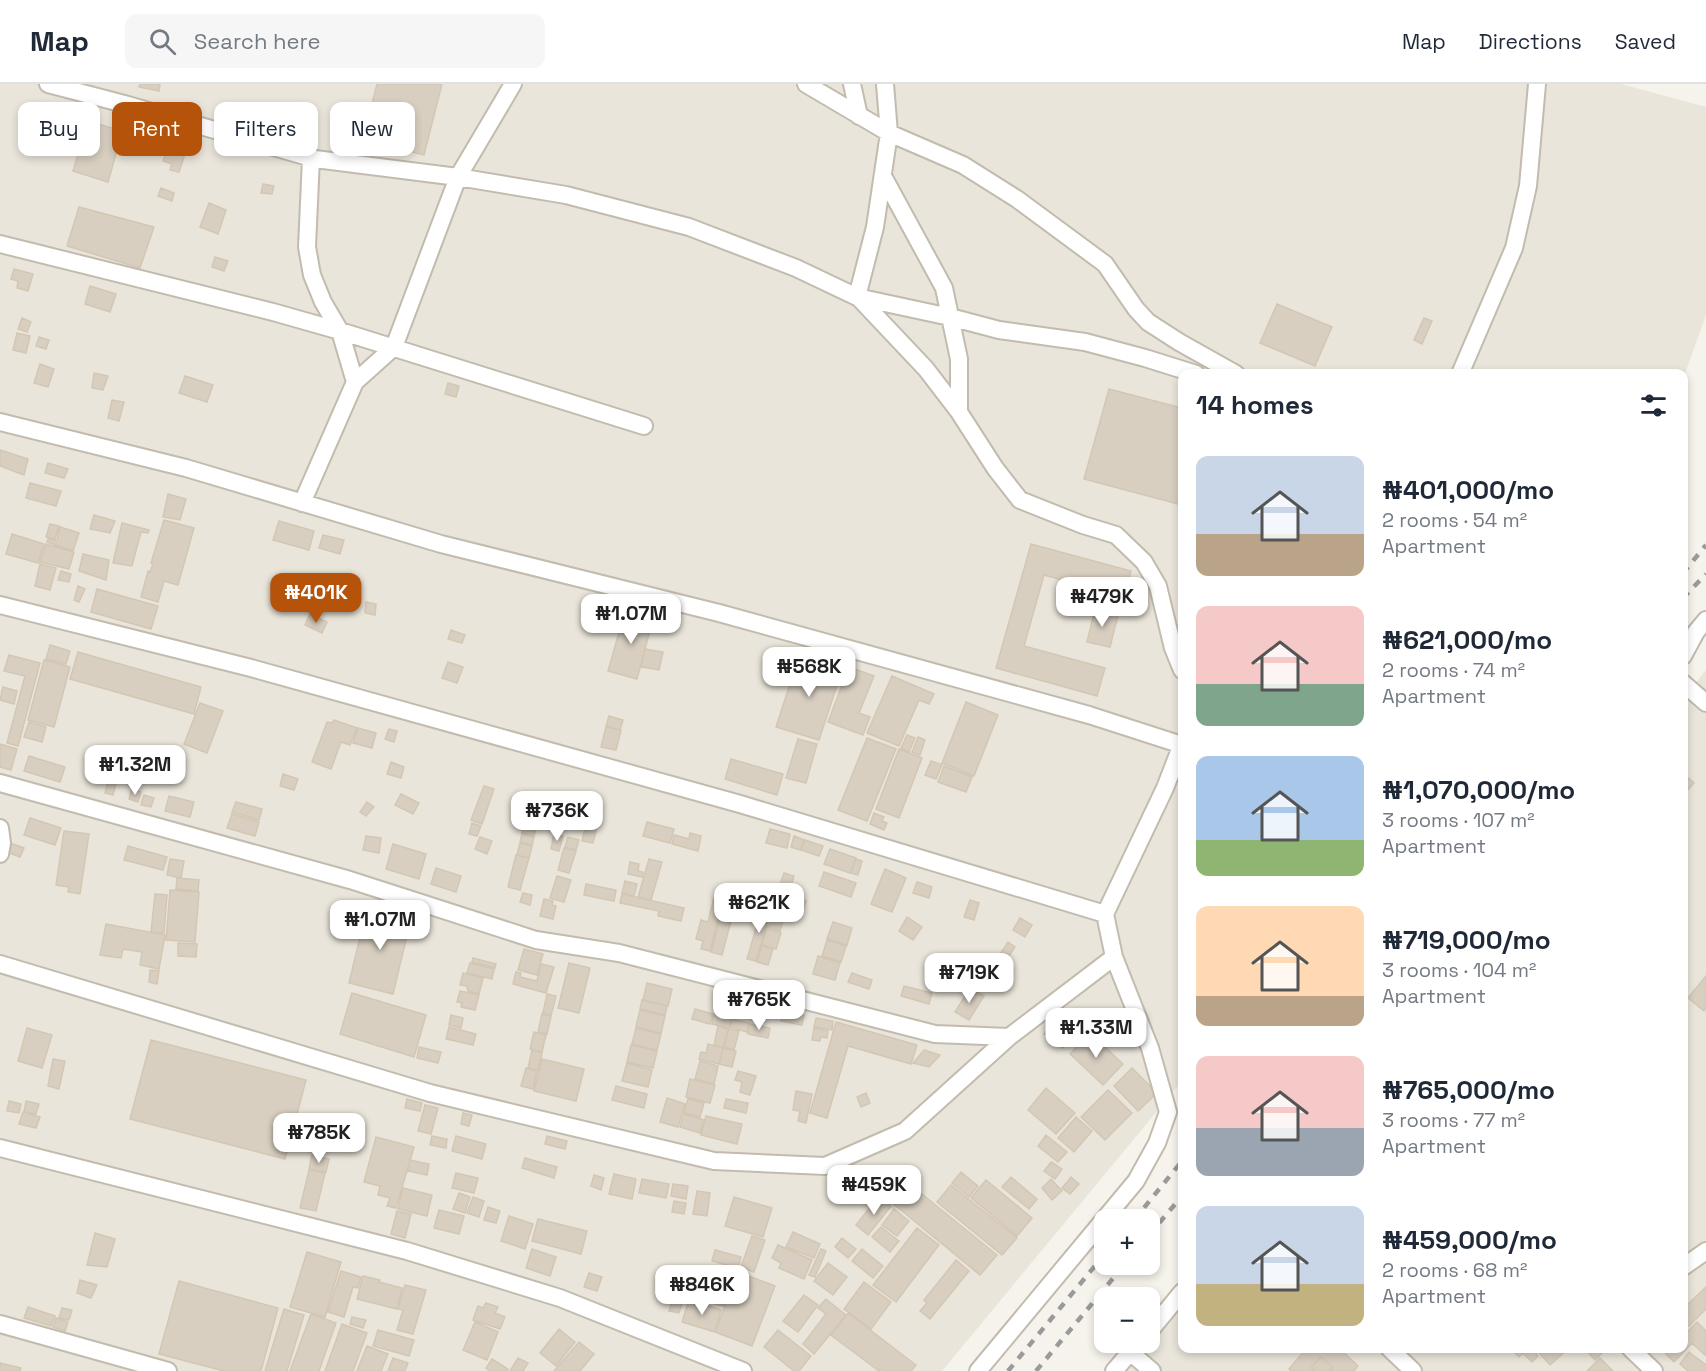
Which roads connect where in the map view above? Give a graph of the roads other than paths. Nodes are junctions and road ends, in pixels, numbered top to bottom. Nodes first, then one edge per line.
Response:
1 (48, 84) edge
2 (513, 84) edge
3 (806, 84) edge
4 (852, 84) edge
5 (885, 84) edge
6 (1537, 84) edge
7 (859, 116) junction
8 (889, 133) junction
9 (311, 158) junction
10 (883, 176) junction
11 (458, 177) junction
12 (0, 244) edge
13 (857, 297) junction
14 (950, 317) junction
15 (340, 331) junction
16 (394, 347) junction
17 (1180, 369) edge
18 (1227, 369) edge
19 (1463, 369) edge
20 (355, 382) junction
21 (959, 412) junction
22 (0, 422) edge
23 (644, 426) dead end
24 (302, 502) junction
25 (0, 605) edge
26 (1706, 620) edge
27 (1688, 647) edge
28 (1178, 660) edge
29 (1688, 687) edge
30 (1706, 703) edge
31 (1178, 743) edge
32 (1178, 754) edge
33 (0, 783) edge
34 (0, 828) edge
35 (0, 854) edge
36 (1105, 914) junction
37 (1114, 957) junction
38 (0, 964) edge
39 (1009, 1037) junction
40 (0, 1148) edge
41 (1706, 1251) edge
42 (1688, 1264) edge
43 (1178, 1297) edge
44 (1160, 1319) edge
45 (0, 1323) edge
46 (1130, 1353) edge
47 (1139, 1353) edge
48 (1394, 1353) edge
49 (1635, 1353) edge
50 (168, 1371) edge
51 (743, 1371) edge
52 (978, 1371) edge
53 (1114, 1371) edge
54 (1152, 1371) edge
55 (1413, 1371) edge
56 (1654, 1371) edge

1 - 9 street
2 - 11 street
3 - 7 street
4 - 7 street
5 - 8 street
6 - 19 street
7 - 8 street
8 - 10 street
8 - 18 street
9 - 11 street
9 - 15 street
10 - 13 street
10 - 14 street
11 - 13 street
11 - 16 street
12 - 15 street
13 - 14 street
13 - 21 street
14 - 17 street
14 - 21 street
15 - 16 street
15 - 20 street
16 - 20 street
16 - 23 street
20 - 24 street
21 - 28 street
22 - 24 street
24 - 31 street
25 - 36 street
26 - 27 street
29 - 30 street
32 - 36 street
33 - 39 street
34 - 35 street
36 - 37 street
37 - 39 street
37 - 52 street
38 - 39 street
40 - 51 street
41 - 42 street
43 - 44 street
45 - 50 street
46 - 53 street
47 - 54 street
48 - 55 street
49 - 56 street

